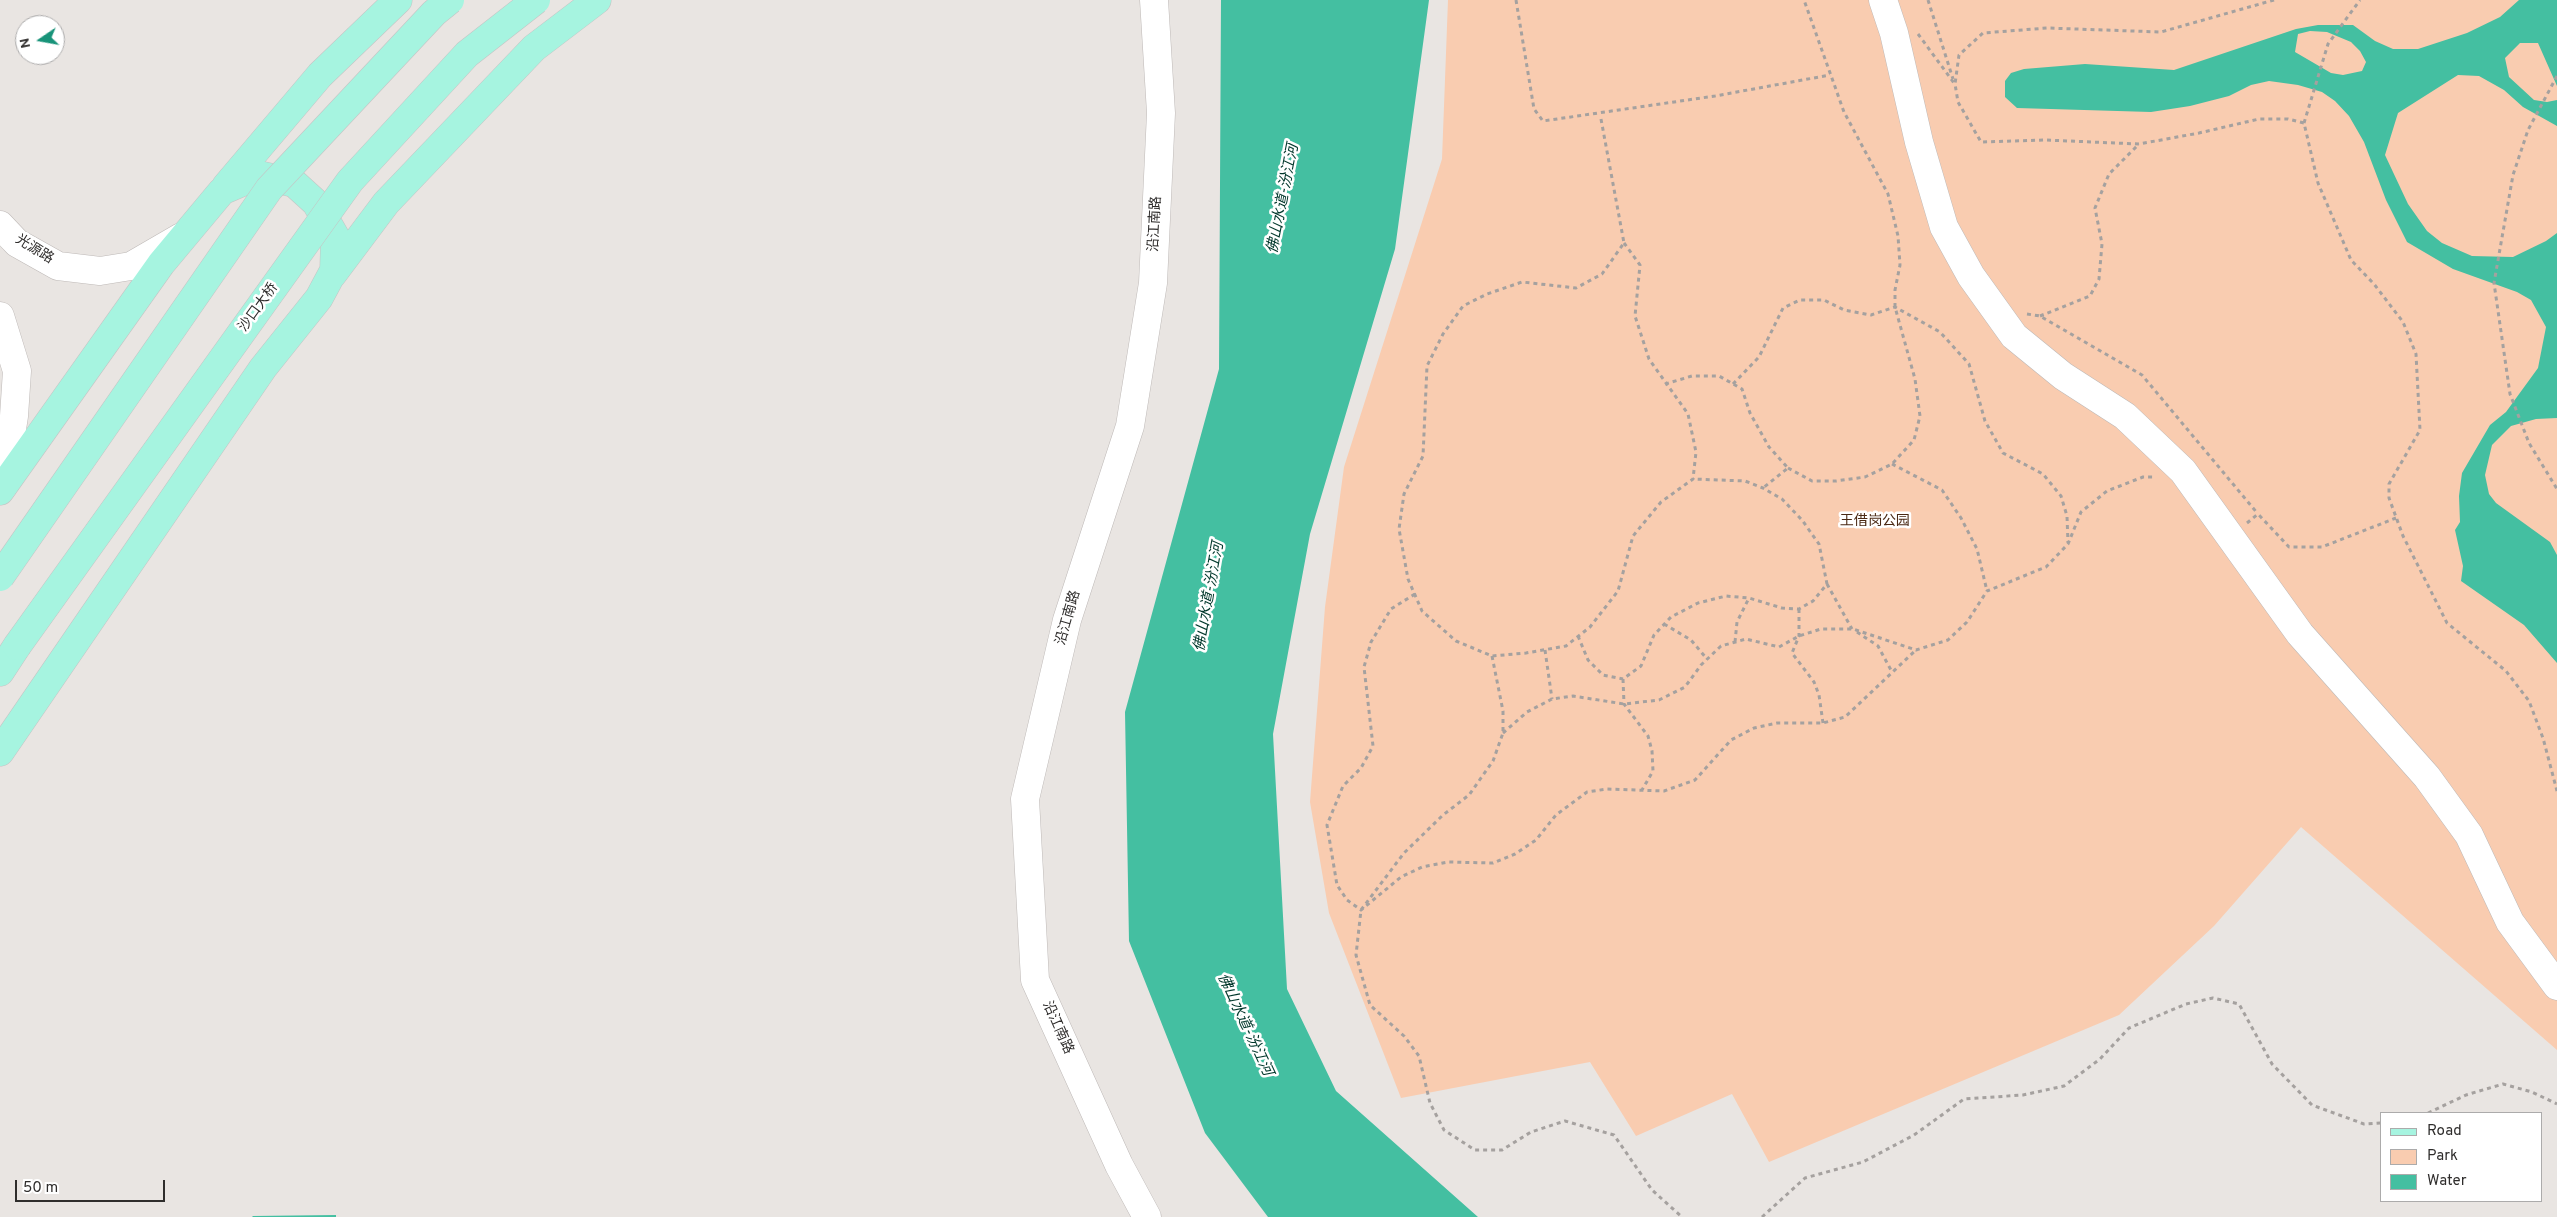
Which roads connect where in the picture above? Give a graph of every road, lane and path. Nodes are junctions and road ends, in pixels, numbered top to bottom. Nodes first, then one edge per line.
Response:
1 (398, 0) edge
2 (450, 0) edge
3 (536, 0) edge
4 (597, 0) edge
5 (1154, 0) edge
6 (1516, 0) edge
7 (1804, 0) edge
8 (1883, 0) edge
9 (1928, 0) edge
10 (2274, 0) edge
11 (2360, 0) edge
12 (1830, 75) junction
13 (2557, 76) edge
14 (1955, 84) junction
15 (1601, 119) dead end
16 (2304, 122) junction
17 (2140, 144) junction
18 (218, 195) junction
19 (0, 225) edge
20 (183, 237) junction
21 (1624, 243) junction
22 (332, 275) junction
23 (1895, 307) junction
24 (1996, 308) junction
25 (0, 316) edge
26 (2040, 316) junction
27 (1665, 384) junction
28 (1733, 384) junction
29 (1892, 464) junction
30 (1788, 468) junction
31 (1693, 479) junction
32 (2191, 483) junction
33 (2, 488) edge
34 (1764, 488) junction
35 (2557, 488) edge
36 (2258, 514) junction
37 (2396, 518) junction
38 (2230, 536) junction
39 (2068, 544) junction
40 (0, 576) edge
41 (1827, 584) junction
42 (1987, 590) junction
43 (1415, 594) junction
44 (1749, 598) junction
45 (1799, 609) junction
46 (1664, 624) junction
47 (1853, 629) junction
48 (1578, 636) junction
49 (1799, 636) junction
50 (1735, 642) junction
51 (1545, 650) junction
52 (1916, 650) junction
53 (1492, 656) junction
54 (1707, 659) junction
55 (0, 672) edge
56 (1892, 672) junction
57 (1623, 679) junction
58 (1552, 699) junction
59 (1624, 704) junction
60 (1823, 723) junction
61 (1503, 733) junction
62 (0, 752) edge
63 (1642, 790) junction
64 (2557, 790) edge
65 (1361, 910) junction
66 (2557, 986) edge
67 (2557, 1104) edge
68 (2430, 1112) edge
69 (2380, 1123) edge
70 (1147, 1217) edge
71 (1682, 1217) edge
72 (1762, 1217) edge

1 - 18 main road
2 - 40 main road, bridge
3 - 55 main road, 沙口大桥, bridge
4 - 22 main road
5 - 70 street, 沿江南路
6 - 12 path
7 - 12 path
8 - 24 street
9 - 14 path
10 - 14 path
11 - 16 path
12 - 23 path
13 - 35 path
14 - 17 path
15 - 21 path
16 - 17 path
16 - 37 path
17 - 26 path
18 - 20 main road
18 - 22 main road
19 - 20 street, 光源路
20 - 33 main road
21 - 27 path
21 - 43 path
22 - 62 main road
23 - 28 path
23 - 29 path
23 - 39 path
24 - 26 path
24 - 32 street
25 - 33 street
26 - 36 path
27 - 28 path
27 - 31 path
28 - 30 path
29 - 30 path
29 - 42 path
30 - 34 path
31 - 34 path
31 - 48 path
32 - 38 street
32 - 39 path
34 - 41 path
36 - 37 path
36 - 38 path
37 - 64 path
38 - 66 street
39 - 42 path
41 - 45 path
41 - 47 path
42 - 52 path
43 - 53 path
43 - 65 path
44 - 45 path
44 - 46 path
44 - 50 path
45 - 49 path
46 - 54 path
46 - 57 path
47 - 49 path
47 - 52 path
47 - 56 path
48 - 51 path
48 - 57 path
49 - 50 path
49 - 60 path
50 - 54 path
51 - 53 path
51 - 58 path
52 - 56 path
53 - 61 path
54 - 59 path
56 - 60 path
57 - 59 path
58 - 59 path
58 - 61 path
59 - 63 path
60 - 63 path
61 - 65 path
63 - 65 path
65 - 71 path
67 - 68 path
69 - 72 path

